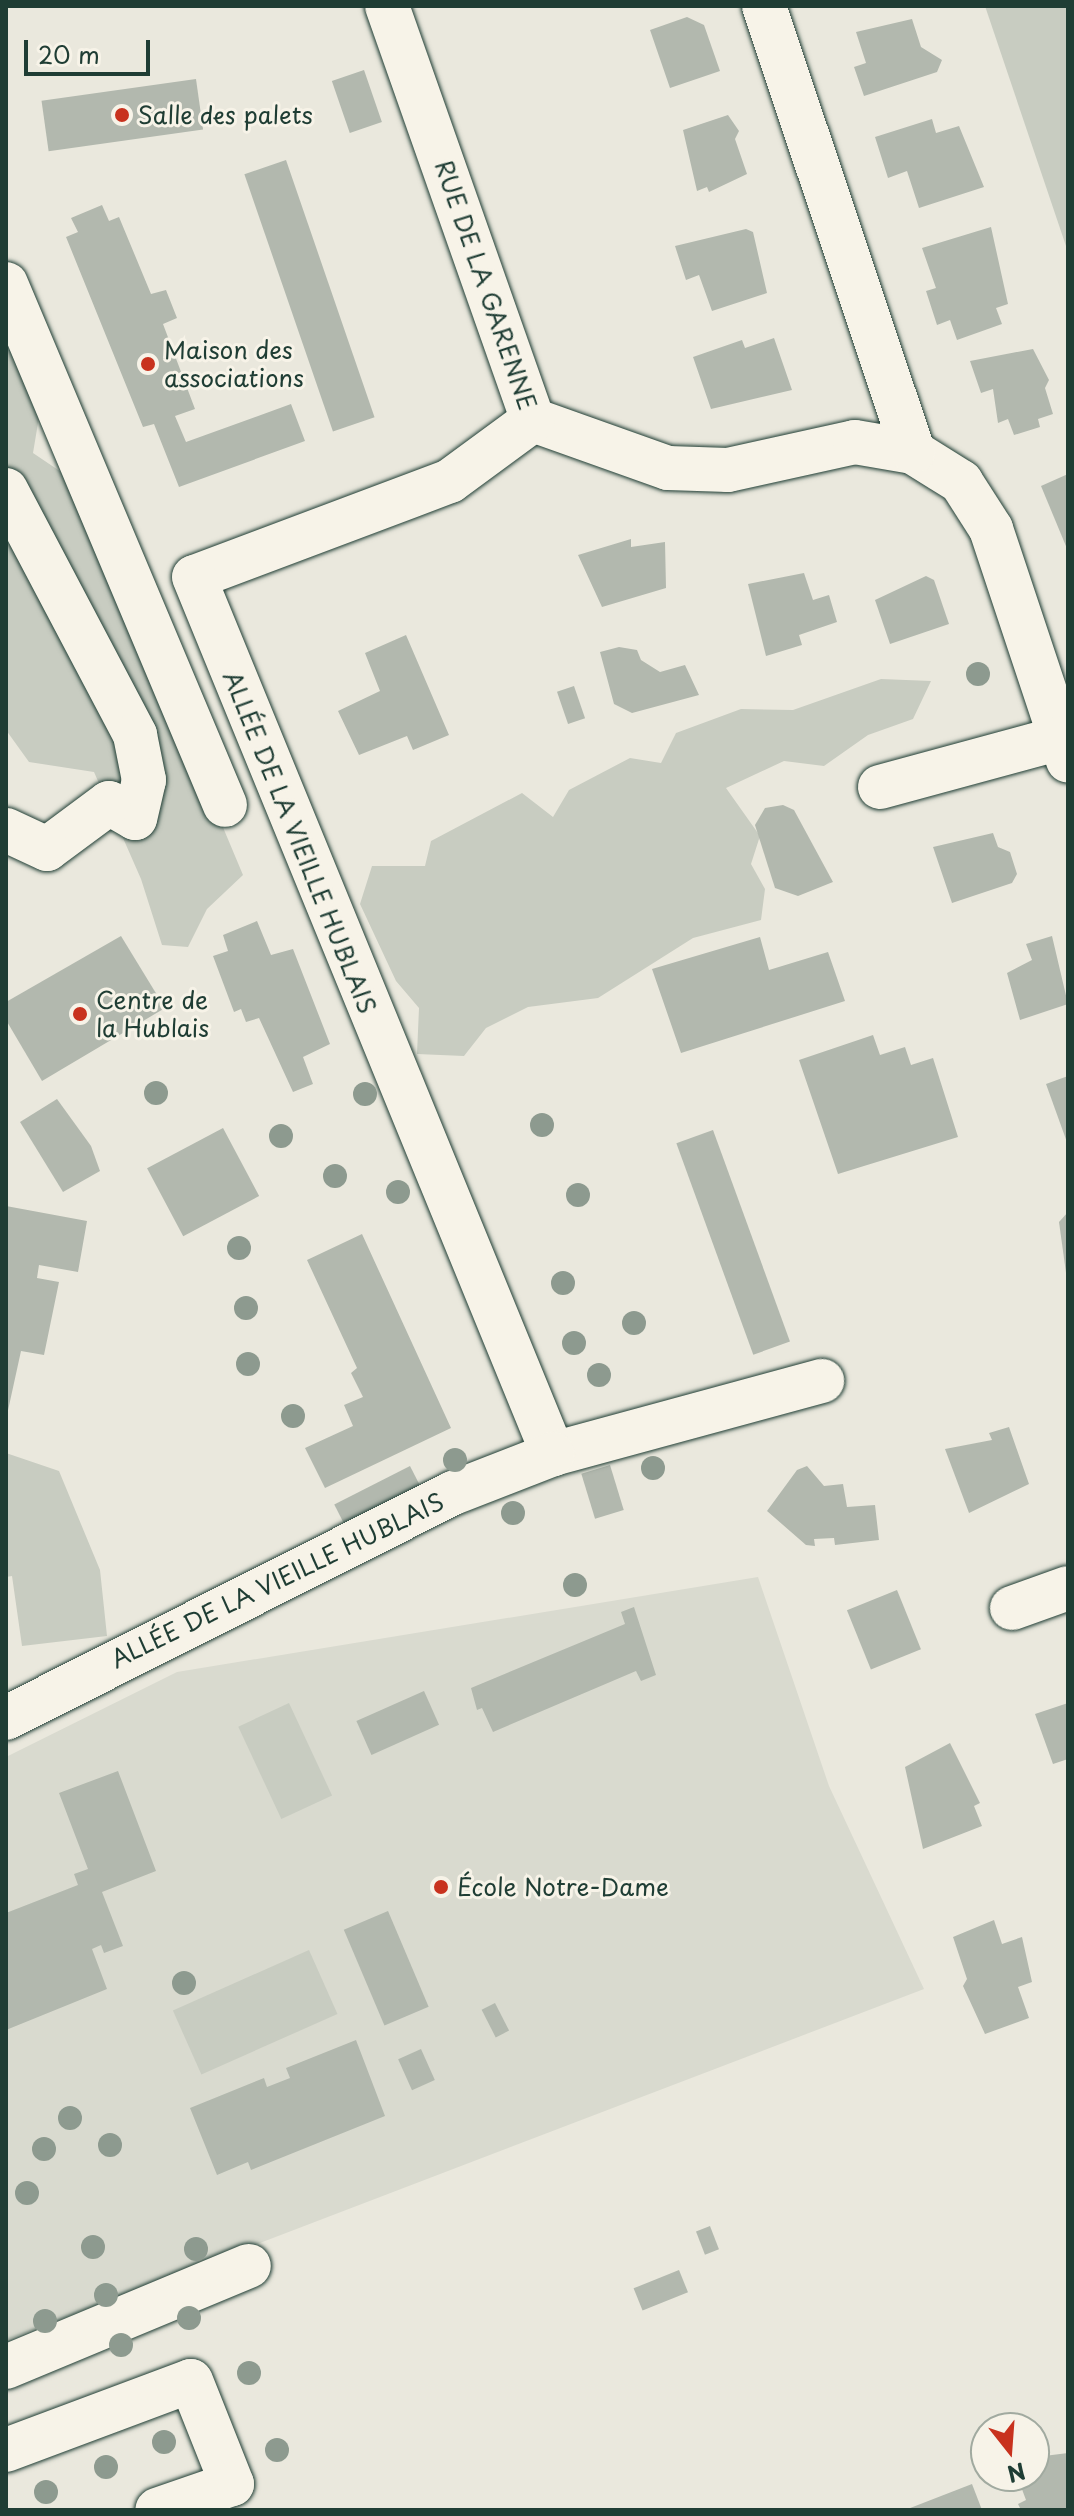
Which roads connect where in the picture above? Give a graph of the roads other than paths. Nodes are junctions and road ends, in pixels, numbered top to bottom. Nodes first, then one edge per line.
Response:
1 (387, 6) edge
2 (764, 6) edge
3 (6, 284) edge
4 (533, 420) junction
5 (913, 452) junction
6 (6, 490) edge
7 (1064, 750) edge
8 (880, 787) dead end
9 (225, 805) dead end
10 (6, 830) edge
11 (822, 1381) dead end
12 (553, 1454) junction
13 (1068, 1588) edge
14 (1012, 1608) dead end
15 (6, 1718) edge
16 (249, 2266) dead end
17 (6, 2367) edge
18 (6, 2450) edge
19 (157, 2510) edge

1 - 4 street, RUE DE LA GARENNE
2 - 5 street
3 - 9 street
4 - 5 street, RUE DE LA GARENNE
4 - 12 street, ALLÉE DE LA VIEILLE HUBLAIS
5 - 7 street, RUE DE LA GARENNE
6 - 10 street
7 - 8 street, RUE DE LA GARENNE
11 - 12 street, ALLÉE DE LA VIEILLE HUBLAIS
12 - 15 street, ALLÉE DE LA VIEILLE HUBLAIS
13 - 14 street
16 - 17 street
18 - 19 street

